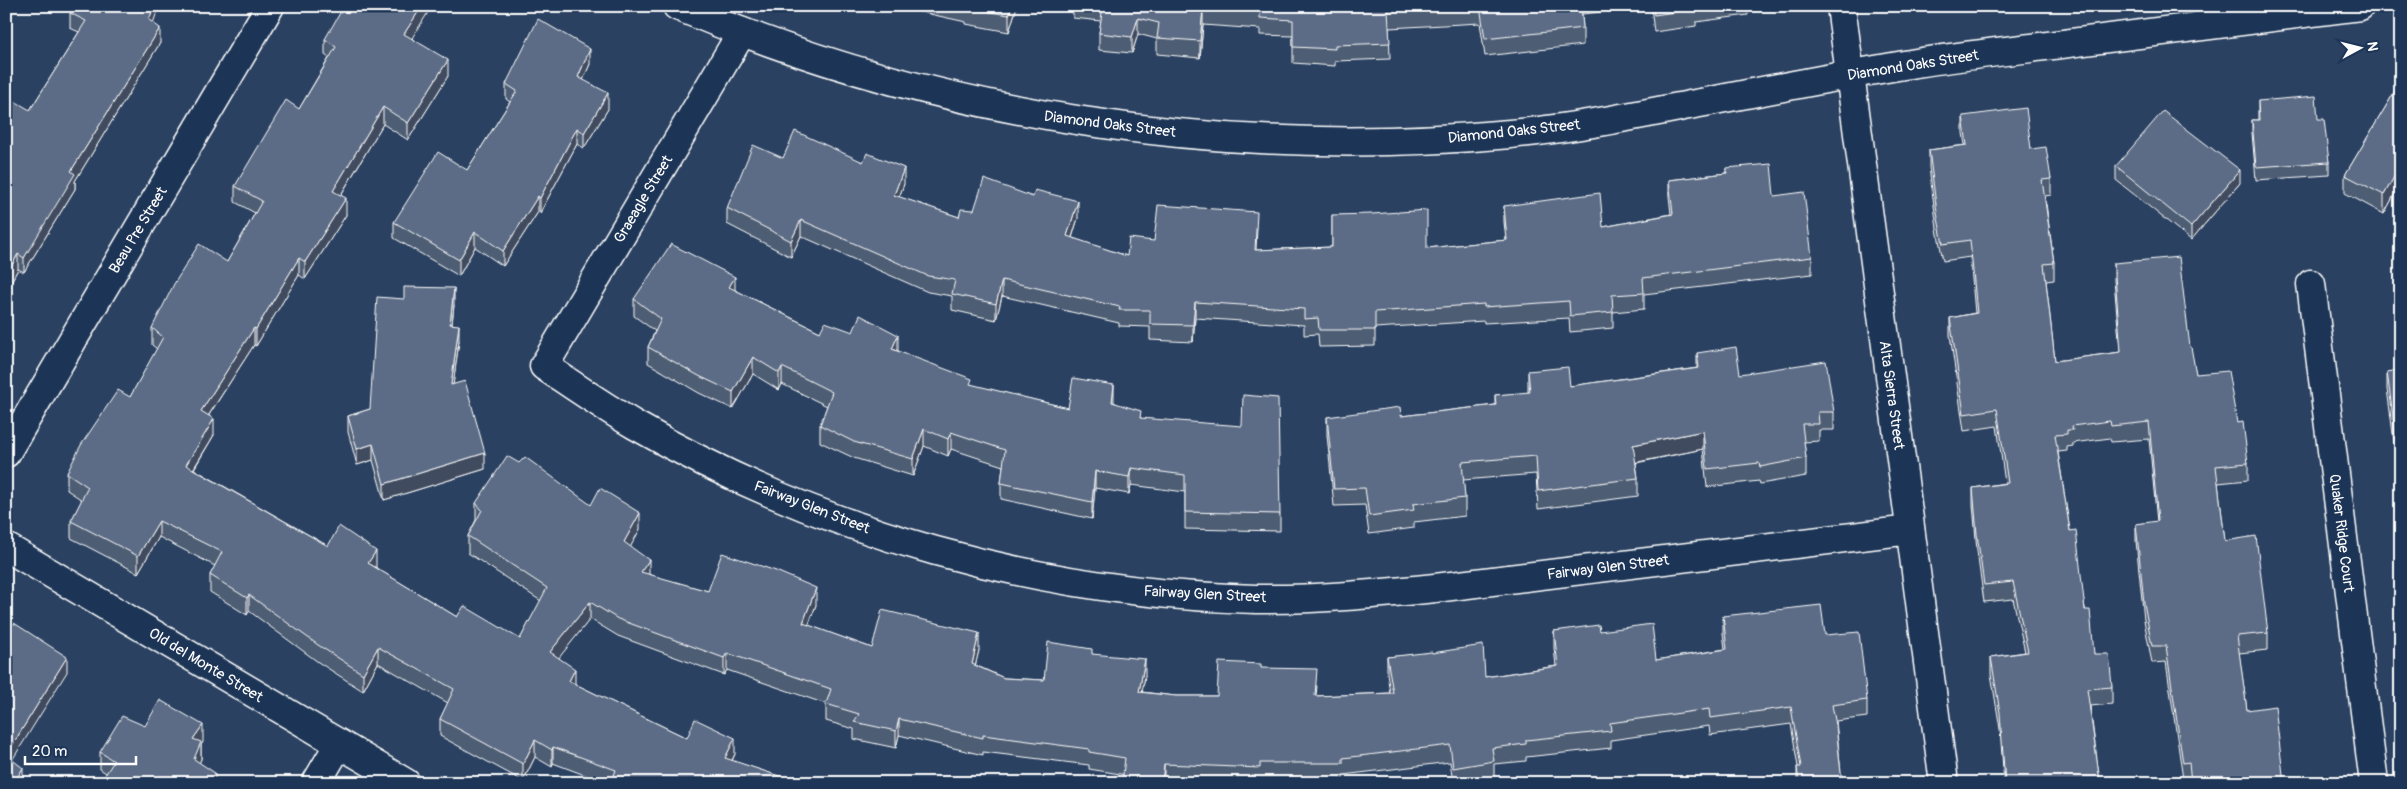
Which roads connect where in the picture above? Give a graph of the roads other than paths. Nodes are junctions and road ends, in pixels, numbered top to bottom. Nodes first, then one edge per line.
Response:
1 (270, 6) edge
2 (677, 6) edge
3 (1841, 6) edge
4 (2360, 6) edge
5 (742, 32) junction
6 (1850, 75) junction
7 (2311, 284) dead end
8 (544, 366) joint
9 (6, 453) edge
10 (1910, 530) junction
11 (6, 547) edge
12 (339, 744) junction
13 (316, 783) edge
14 (406, 783) edge
15 (1944, 783) edge
16 (2374, 783) edge

1 - 9 street, Beau Pre Street
2 - 5 street, Diamond Oaks Street
3 - 6 street, Alta Sierra Street
4 - 6 street, Diamond Oaks Street
5 - 6 street, Diamond Oaks Street
5 - 8 street, Graeagle Street
6 - 10 street, Alta Sierra Street
7 - 16 street, Quaker Ridge Court
8 - 10 street, Fairway Glen Street
10 - 15 street, Alta Sierra Street
11 - 12 street, Old del Monte Street
12 - 13 street
12 - 14 street, Old del Monte Street

